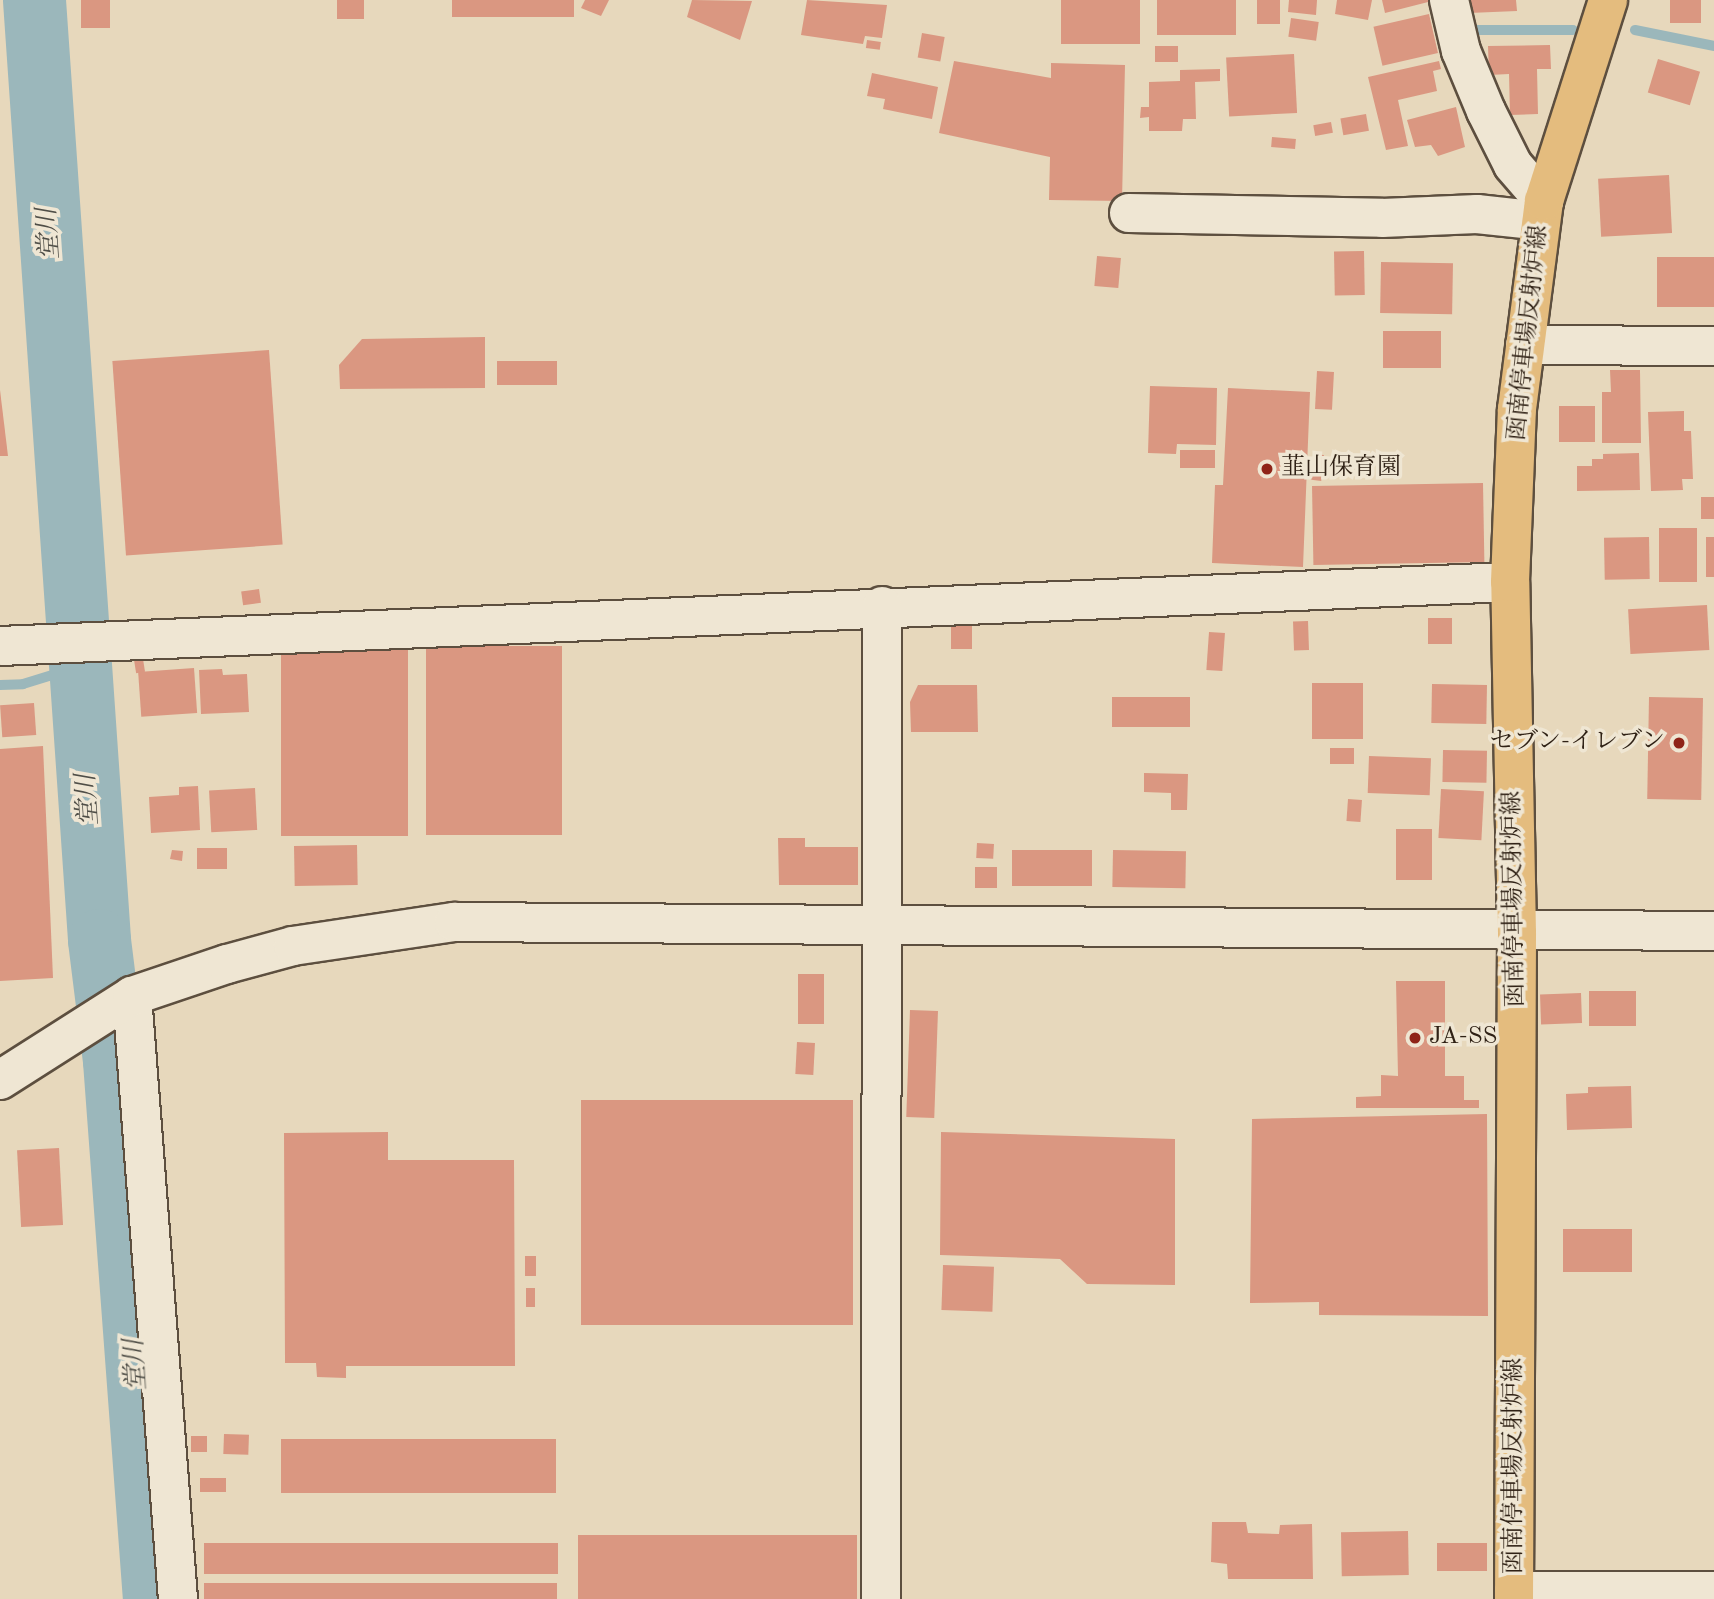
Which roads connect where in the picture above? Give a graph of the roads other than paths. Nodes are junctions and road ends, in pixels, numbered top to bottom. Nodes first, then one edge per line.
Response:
1 (1449, 0) edge
2 (1608, 0) edge
3 (1542, 211) junction
4 (1129, 213) dead end
5 (1525, 345) junction
6 (1714, 346) edge
7 (1510, 582) junction
8 (882, 606) junction
9 (0, 646) edge
10 (885, 926) junction
11 (1714, 930) edge
12 (1517, 933) junction
13 (132, 996) junction
14 (0, 1080) edge
15 (1714, 1591) edge
16 (1514, 1595) edge
17 (178, 1599) edge
18 (881, 1599) edge

1 - 3 street
2 - 3 main road, 函南停車場反射炉線
3 - 4 street
3 - 5 main road, 函南停車場反射炉線
5 - 6 street
5 - 7 main road, 函南停車場反射炉線
7 - 8 street
7 - 12 main road, 函南停車場反射炉線
8 - 9 street
8 - 10 street
10 - 12 street
10 - 13 street
10 - 18 street
11 - 12 street
12 - 16 main road, 函南停車場反射炉線
13 - 14 street
13 - 17 street
15 - 16 street

